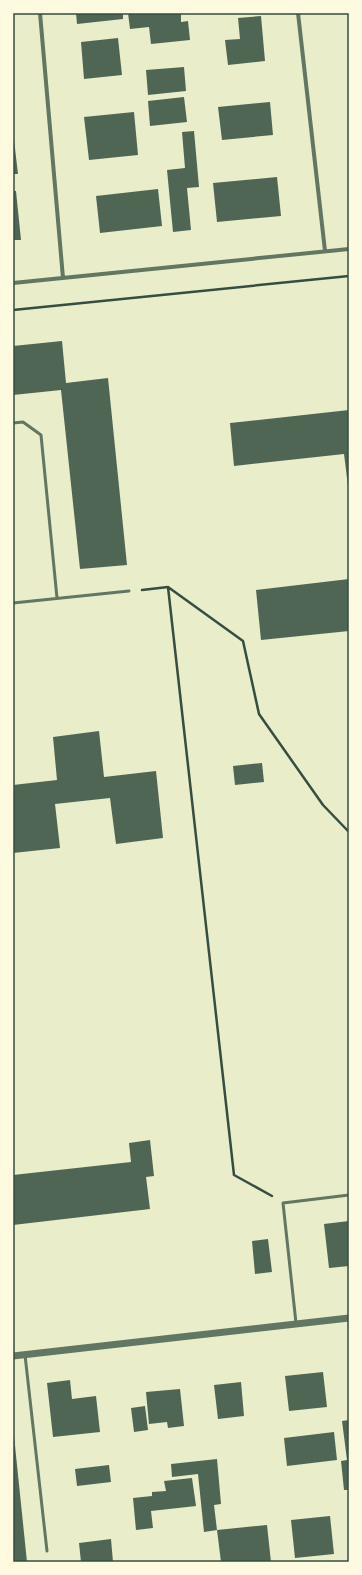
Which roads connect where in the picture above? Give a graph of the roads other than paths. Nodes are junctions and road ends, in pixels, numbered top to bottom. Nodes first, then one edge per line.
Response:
1 (40, 13) edge
2 (298, 13) edge
3 (349, 249) edge
4 (325, 251) junction
5 (63, 278) junction
6 (13, 283) edge
7 (13, 423) edge
8 (129, 591) dead end
9 (58, 598) junction
10 (13, 603) edge
11 (349, 1195) edge
12 (349, 1318) edge
13 (296, 1324) junction
14 (26, 1355) junction
15 (13, 1356) edge
16 (47, 1551) dead end

1 - 5 street
2 - 4 street
3 - 4 street
4 - 5 street
5 - 6 street
7 - 9 lane
8 - 9 lane
9 - 10 lane
11 - 13 lane
12 - 13 street
13 - 14 street
14 - 15 street
14 - 16 lane

